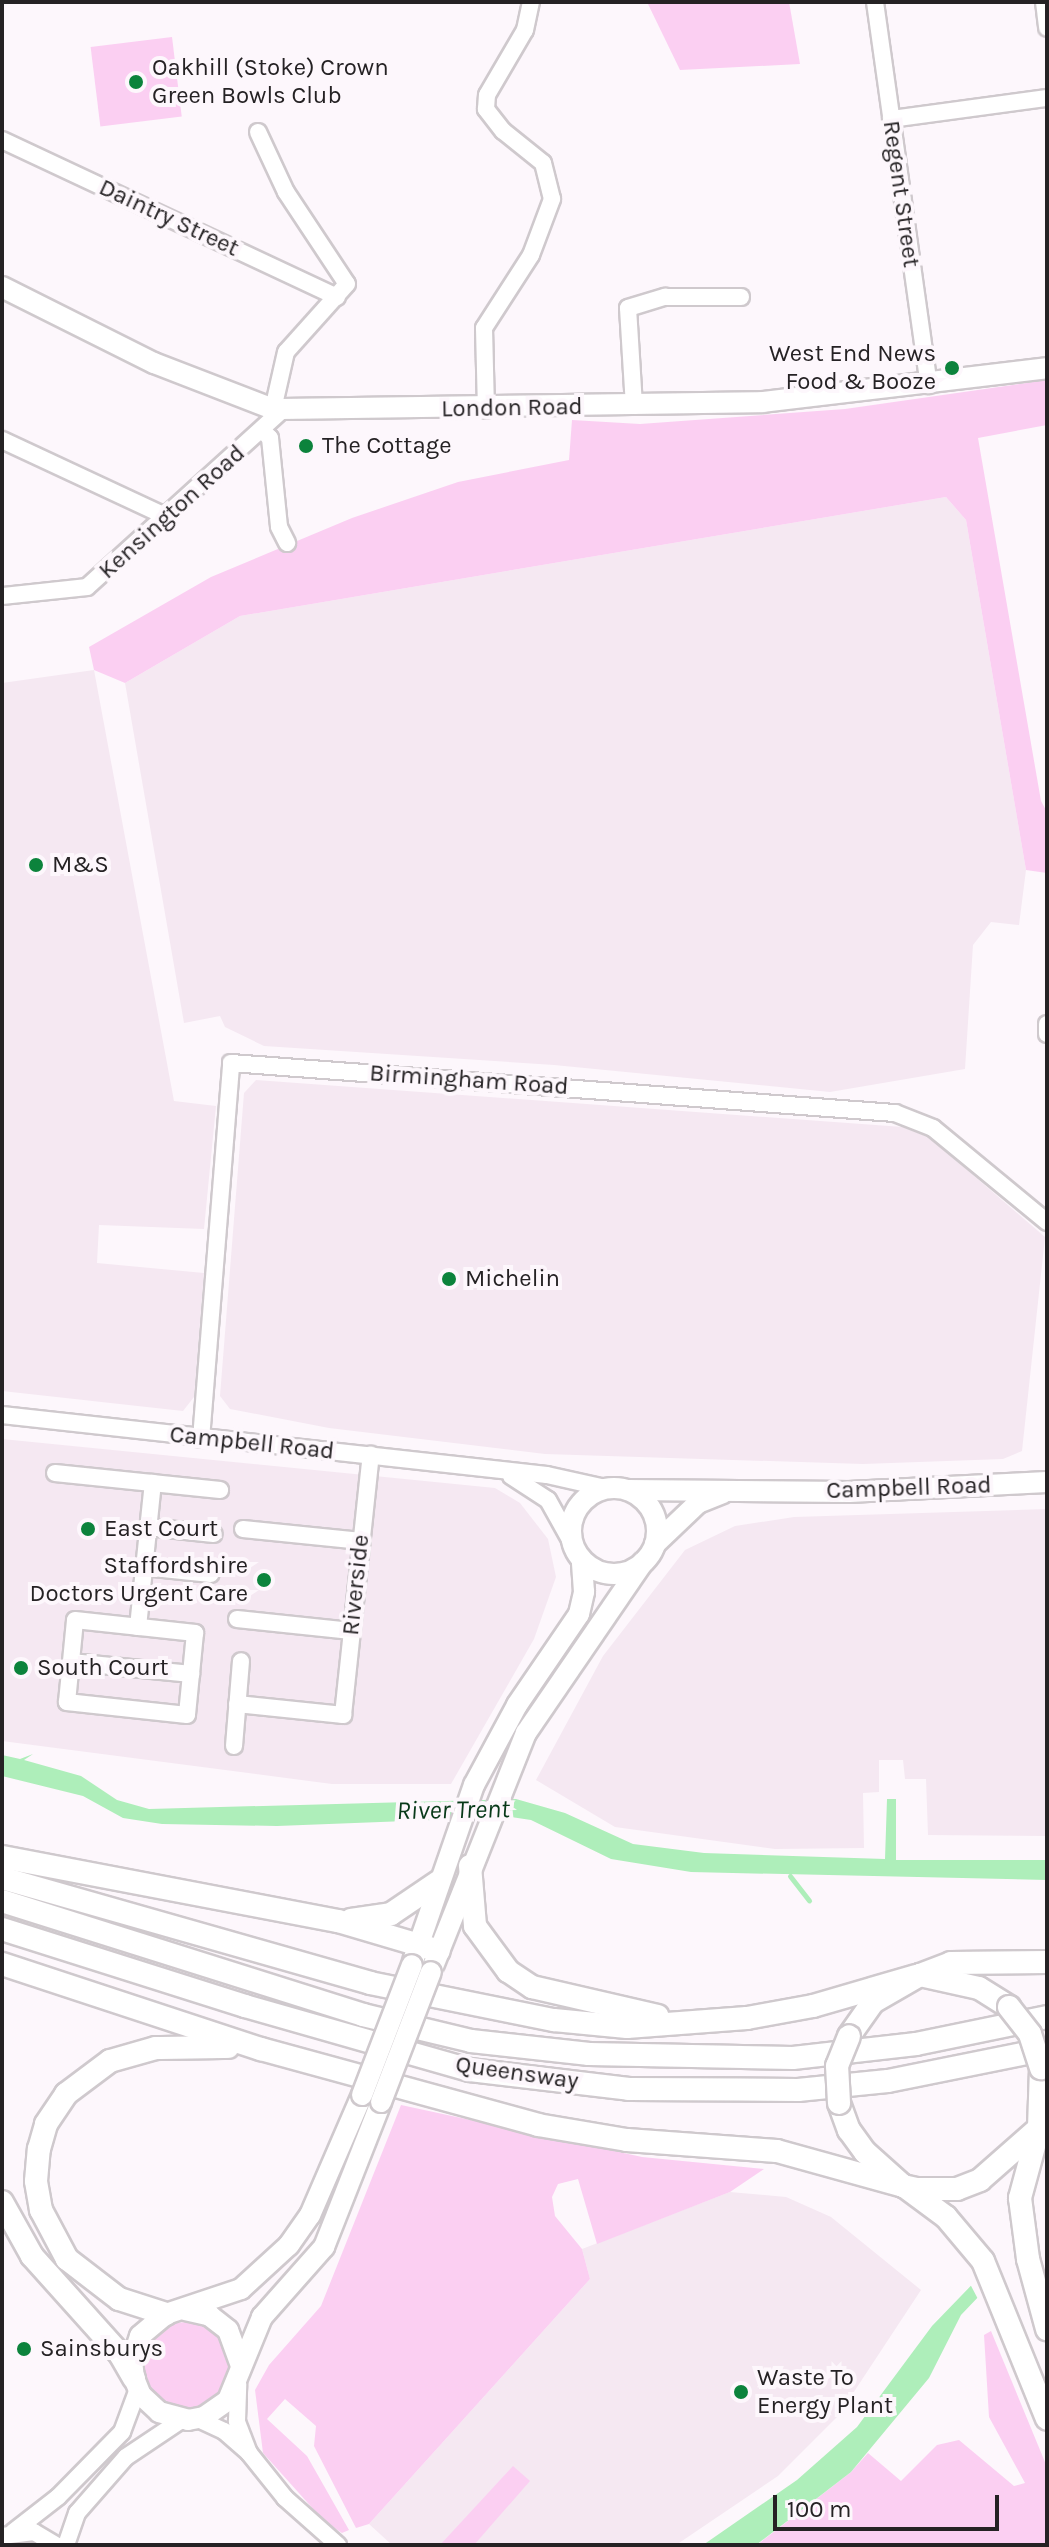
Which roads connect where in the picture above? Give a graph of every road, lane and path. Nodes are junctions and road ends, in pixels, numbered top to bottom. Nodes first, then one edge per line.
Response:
1 (531, 2) edge
2 (875, 2) edge
3 (1044, 2) edge
4 (1047, 28) edge
5 (1047, 98) edge
6 (891, 119) junction
7 (258, 132) dead end
8 (2, 140) edge
9 (2, 287) edge
10 (337, 297) junction
11 (741, 297) dead end
12 (1047, 368) edge
13 (929, 385) junction
14 (634, 406) junction
15 (278, 409) junction
16 (486, 410) junction
17 (263, 431) junction
18 (2, 440) edge
19 (167, 517) junction
20 (287, 543) dead end
21 (3, 591) edge
22 (1047, 1024) edge
23 (1047, 1034) edge
24 (1047, 1222) edge
25 (2, 1415) edge
26 (201, 1439) junction
27 (371, 1455) junction
28 (502, 1472) junction
29 (55, 1473) dead end
30 (1047, 1482) edge
31 (153, 1483) junction
32 (605, 1488) junction
33 (220, 1490) dead end
34 (628, 1490) junction
35 (723, 1493) junction
36 (148, 1527) junction
37 (243, 1529) dead end
38 (214, 1534) dead end
39 (361, 1541) junction
40 (655, 1544) junction
41 (577, 1552) junction
42 (643, 1562) junction
43 (144, 1567) junction
44 (211, 1574) dead end
45 (237, 1619) dead end
46 (138, 1627) junction
47 (351, 1631) junction
48 (241, 1661) dead end
49 (71, 1662) junction
50 (191, 1674) junction
51 (237, 1704) junction
52 (234, 1746) dead end
53 (2, 1857) edge
54 (471, 1862) junction
55 (2, 1878) edge
56 (438, 1882) junction
57 (2, 1901) edge
58 (338, 1921) junction
59 (2, 1929) edge
60 (425, 1958) junction
61 (1047, 1962) edge
62 (2, 1964) edge
63 (918, 1976) junction
64 (1047, 2017) edge
65 (704, 2021) junction
66 (261, 2049) junction
67 (1044, 2059) edge
68 (371, 2098) junction
69 (1041, 2125) edge
70 (904, 2186) junction
71 (2, 2202) edge
72 (175, 2312) junction
73 (1047, 2329) edge
74 (239, 2375) junction
75 (136, 2384) junction
76 (189, 2419) junction
77 (1047, 2419) edge
78 (249, 2453) junction
79 (7, 2534) edge
80 (56, 2545) edge
81 (66, 2545) edge
82 (338, 2545) edge

1 - 16 street
2 - 6 street, Regent Street
3 - 4 street
5 - 6 street
6 - 13 street, Regent Street
7 - 10 street
8 - 10 street, Daintry Street
9 - 15 main road, London Road
10 - 15 street
11 - 14 street
12 - 13 main road, London Road
13 - 14 main road, London Road
14 - 16 main road, London Road
15 - 16 main road, London Road
15 - 17 street, Kensington Road
17 - 19 street, Kensington Road
17 - 20 street
18 - 19 street
19 - 21 street, Kensington Road
22 - 23 street
24 - 26 street, Birmingham Road
25 - 26 street, Campbell Road
26 - 27 street, Campbell Road
27 - 28 street, Campbell Road
27 - 39 street, Riverside
28 - 32 street, Campbell Road
28 - 41 street, Campbell Road
29 - 31 street
30 - 35 main road, Campbell Road
31 - 33 street
31 - 36 street
32 - 34 main road
32 - 41 main road
34 - 35 main road, Campbell Road
34 - 40 main road
35 - 40 main road, Campbell Road
36 - 38 street
36 - 43 street
37 - 39 street
39 - 47 street, Riverside
40 - 42 main road
41 - 42 main road
41 - 56 main road
42 - 54 main road
43 - 44 street
43 - 46 street
45 - 47 street
46 - 49 street
46 - 50 street
47 - 51 street, Riverside
48 - 51 street
49 - 50 street
49 - 50 street
51 - 52 street
53 - 58 highway
54 - 60 main road
54 - 65 highway
55 - 65 highway
56 - 58 highway
56 - 60 main road
57 - 64 highway, Queensway
58 - 60 highway
59 - 67 highway, Queensway
60 - 68 main road, bridge
61 - 63 highway
62 - 66 highway
63 - 65 highway
63 - 67 highway, bridge
63 - 70 highway, bridge
66 - 70 highway
66 - 72 highway
67 - 69 highway
68 - 72 main road
68 - 74 main road
69 - 70 highway
69 - 73 highway
70 - 77 highway
71 - 75 highway
72 - 74 main road
72 - 75 main road
74 - 76 main road
74 - 78 street
75 - 76 main road
75 - 79 street
76 - 78 street
76 - 81 street
78 - 82 street
79 - 80 street

